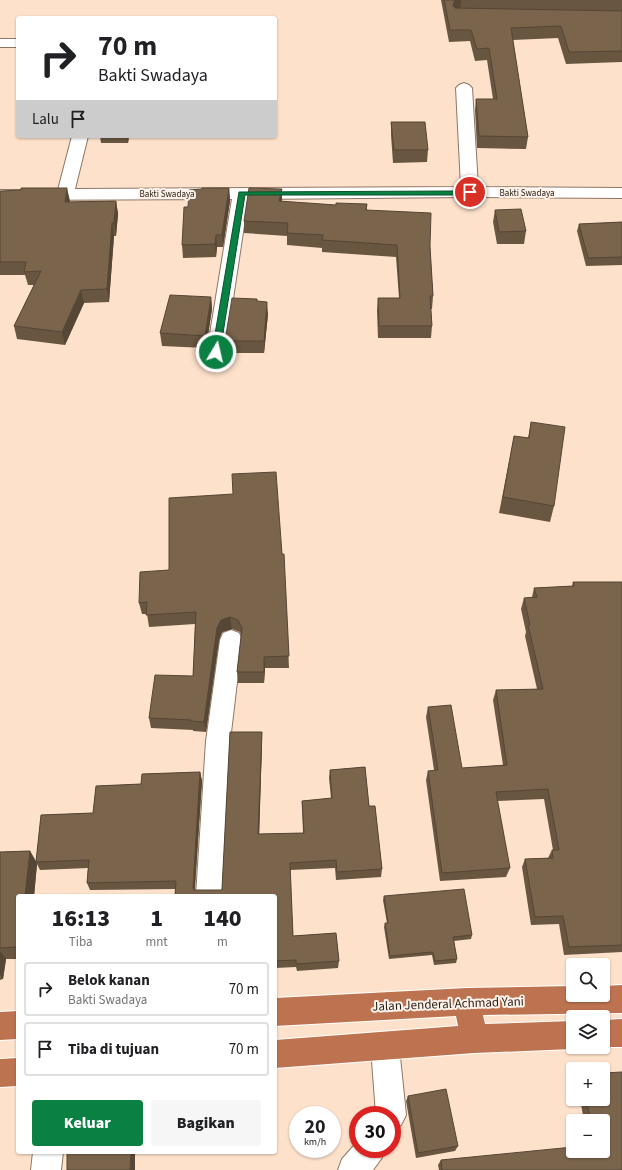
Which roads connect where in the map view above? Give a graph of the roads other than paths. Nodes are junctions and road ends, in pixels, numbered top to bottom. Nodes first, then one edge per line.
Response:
1 (0, 43) edge
2 (16, 43) edge
3 (464, 88) dead end
4 (79, 138) edge
5 (470, 192) junction
6 (242, 193) junction
7 (622, 193) edge
8 (65, 194) junction
9 (0, 195) edge
10 (216, 352) dead end
11 (231, 640) dead end
12 (209, 894) edge
13 (622, 999) edge
14 (467, 1002) junction
15 (277, 1012) edge
16 (16, 1025) edge
17 (0, 1026) edge
18 (622, 1033) edge
19 (610, 1034) edge
20 (566, 1035) edge
21 (474, 1039) junction
22 (385, 1047) junction
23 (277, 1054) edge
24 (16, 1072) edge
25 (0, 1073) edge
26 (390, 1106) edge
27 (48, 1154) edge
28 (363, 1158) edge
29 (46, 1170) edge
30 (353, 1170) edge

1 - 2 street
3 - 5 street
4 - 8 street
5 - 6 street, Bakti Swadaya
5 - 7 street, Bakti Swadaya
6 - 8 street, Bakti Swadaya
6 - 10 street
8 - 9 street, Bakti Swadaya
11 - 12 street
13 - 14 highway, Jalan Jenderal Achmad Yani
14 - 15 highway, Jalan Jenderal Achmad Yani
14 - 21 highway
16 - 17 highway
18 - 19 highway
20 - 21 highway
21 - 22 highway
22 - 23 highway
22 - 26 street
24 - 25 highway
27 - 29 street
28 - 30 street

